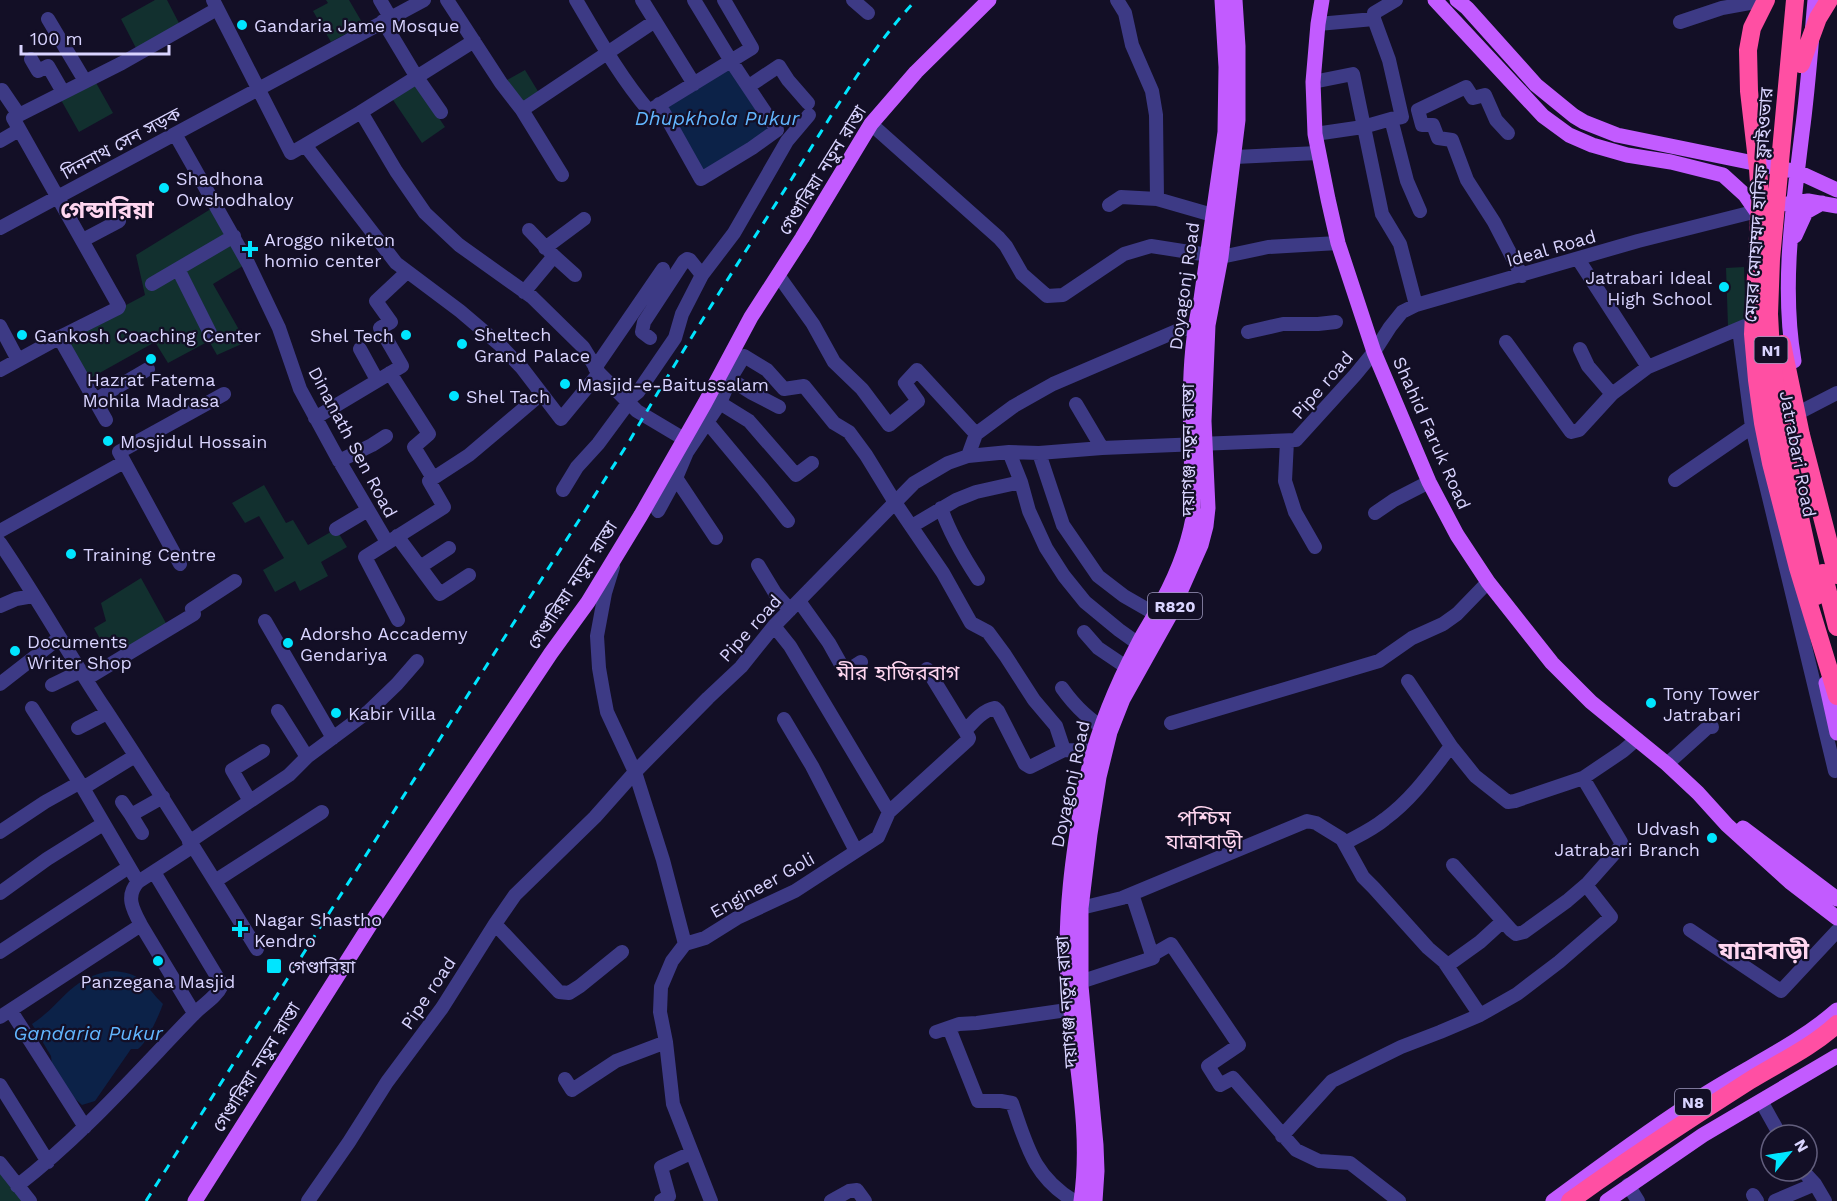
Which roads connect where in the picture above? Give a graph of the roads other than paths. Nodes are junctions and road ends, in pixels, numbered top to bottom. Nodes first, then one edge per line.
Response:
1 (380, 0) edge
2 (424, 0) edge
3 (447, 0) edge
4 (576, 0) edge
5 (642, 0) edge
6 (694, 0) edge
7 (724, 0) edge
8 (853, 0) edge
9 (988, 0) edge
10 (1117, 0) edge
11 (1222, 0) edge
12 (1235, 0) edge
13 (1322, 0) edge
14 (1396, 0) edge
15 (1435, 0) edge
16 (1457, 0) edge
17 (1766, 0) edge
18 (1792, 0) edge
19 (1807, 0) edge
20 (1814, 0) edge
21 (1829, 0) edge
22 (215, 4) edge
23 (868, 13) dead end
24 (386, 19) junction
25 (1374, 19) junction
26 (48, 20) dead end
27 (655, 21) junction
28 (1680, 22) dead end
29 (1318, 24) junction
30 (474, 41) junction
31 (607, 53) junction
32 (31, 59) dead end
33 (731, 61) junction
34 (1801, 64) junction
35 (416, 76) junction
36 (85, 81) junction
37 (1313, 82) junction
38 (694, 84) junction
39 (749, 86) junction
40 (260, 90) junction
41 (0, 91) edge
42 (63, 92) junction
43 (659, 104) junction
44 (522, 110) junction
45 (1418, 110) junction
46 (361, 112) junction
47 (441, 112) dead end
48 (19, 115) junction
49 (1397, 118) junction
50 (872, 124) junction
51 (1363, 126) junction
52 (20, 130) junction
53 (1508, 133) dead end
54 (175, 134) junction
55 (1315, 134) junction
56 (0, 141) edge
57 (305, 145) junction
58 (1318, 153) junction
59 (1722, 156) junction
60 (1235, 157) junction
61 (1777, 167) junction
62 (1798, 172) junction
63 (1717, 173) junction
64 (562, 175) dead end
65 (1837, 189) edge
66 (58, 197) junction
67 (1157, 199) junction
68 (1795, 202) junction
69 (1829, 204) edge
70 (1109, 205) dead end
71 (1220, 209) junction
72 (1765, 209) junction
73 (1419, 212) dead end
74 (584, 219) dead end
75 (119, 221) dead end
76 (0, 228) edge
77 (529, 230) dead end
78 (234, 236) junction
79 (83, 240) junction
80 (1338, 243) junction
81 (1790, 248) junction
82 (550, 252) junction
83 (1214, 256) junction
84 (1578, 259) junction
85 (178, 269) junction
86 (663, 269) dead end
87 (407, 272) junction
88 (575, 275) dead end
89 (702, 275) junction
90 (778, 275) junction
91 (1522, 276) junction
92 (152, 284) dead end
93 (524, 292) junction
94 (1416, 305) junction
95 (1762, 320) junction
96 (1336, 322) dead end
97 (0, 326) edge
98 (1201, 326) junction
99 (1739, 329) junction
100 (1248, 332) dead end
101 (210, 333) dead end
102 (59, 337) junction
103 (650, 338) dead end
104 (1506, 342) dead end
105 (1782, 344) junction
106 (360, 349) dead end
107 (1580, 350) dead end
108 (1374, 352) junction
109 (18, 360) junction
110 (1648, 367) junction
111 (148, 369) dead end
112 (0, 370) edge
113 (597, 370) junction
114 (390, 373) junction
115 (730, 379) junction
116 (377, 380) junction
117 (1837, 393) edge
118 (224, 394) dead end
119 (541, 394) junction
120 (1612, 394) junction
121 (95, 400) junction
122 (628, 401) junction
123 (720, 403) junction
124 (1076, 404) dead end
125 (779, 407) dead end
126 (1802, 411) junction
127 (315, 418) junction
128 (106, 420) dead end
129 (708, 423) junction
130 (1752, 427) junction
131 (976, 434) junction
132 (386, 436) dead end
133 (684, 439) junction
134 (1287, 441) junction
135 (1198, 444) junction
136 (1102, 448) junction
137 (1009, 452) junction
138 (1039, 453) junction
139 (968, 456) junction
140 (339, 461) junction
141 (124, 462) junction
142 (812, 463) dead end
143 (433, 478) junction
144 (676, 478) junction
145 (1675, 480) dead end
146 (1022, 482) junction
147 (1430, 482) junction
148 (563, 490) dead end
149 (896, 504) junction
150 (941, 508) junction
151 (368, 510) junction
152 (658, 511) dead end
153 (1375, 513) dead end
154 (788, 521) dead end
155 (912, 526) junction
156 (336, 529) dead end
157 (0, 531) edge
158 (716, 538) dead end
159 (392, 539) junction
160 (0, 543) edge
161 (1315, 547) dead end
162 (449, 548) dead end
163 (1837, 553) edge
164 (617, 554) junction
165 (180, 564) dead end
166 (758, 565) dead end
167 (420, 567) junction
168 (469, 575) dead end
169 (1837, 575) edge
170 (978, 579) dead end
171 (235, 581) dead end
172 (1488, 582) junction
173 (33, 596) junction
174 (794, 605) junction
175 (0, 606) edge
176 (1161, 617) junction
177 (398, 620) dead end
178 (265, 621) dead end
179 (774, 626) junction
180 (1837, 627) edge
181 (1084, 632) dead end
182 (59, 638) junction
183 (1143, 648) junction
184 (417, 661) dead end
185 (861, 662) dead end
186 (927, 669) dead end
187 (1131, 671) junction
188 (84, 675) junction
189 (1408, 681) dead end
190 (0, 684) edge
191 (52, 685) dead end
192 (1062, 688) dead end
193 (1837, 695) edge
194 (32, 708) dead end
195 (278, 711) dead end
196 (107, 713) junction
197 (784, 719) dead end
198 (1170, 723) dead end
199 (1712, 727) dead end
200 (78, 728) dead end
201 (1105, 729) junction
202 (965, 731) junction
203 (1837, 733) edge
204 (333, 738) junction
205 (1637, 739) junction
206 (1451, 746) junction
207 (1064, 750) junction
208 (262, 751) dead end
209 (1099, 751) junction
210 (135, 756) junction
211 (307, 757) junction
212 (1667, 764) junction
213 (1835, 771) dead end
214 (635, 772) junction
215 (1583, 778) junction
216 (81, 786) junction
217 (1698, 793) junction
218 (163, 796) junction
219 (250, 801) junction
220 (122, 802) dead end
221 (322, 812) dead end
222 (889, 812) junction
223 (131, 815) junction
224 (103, 824) junction
225 (0, 832) edge
226 (142, 833) dead end
227 (1345, 843) junction
228 (191, 845) junction
229 (856, 852) junction
230 (1453, 865) dead end
231 (129, 867) junction
232 (154, 872) junction
233 (215, 881) junction
234 (138, 882) junction
235 (1586, 885) junction
236 (0, 892) edge
237 (1132, 894) junction
238 (1837, 899) edge
239 (1081, 908) junction
240 (1837, 918) edge
241 (1503, 921) junction
242 (495, 924) junction
243 (141, 925) junction
244 (1690, 930) dead end
245 (1837, 931) edge
246 (685, 944) junction
247 (257, 949) dead end
248 (0, 952) edge
249 (622, 952) dead end
250 (1152, 955) junction
251 (1445, 963) junction
252 (1080, 982) junction
253 (1077, 1009) junction
254 (1837, 1010) edge
255 (194, 1013) junction
256 (5, 1014) edge
257 (1480, 1015) junction
258 (1837, 1024) edge
259 (1837, 1040) edge
260 (666, 1042) junction
261 (1837, 1056) edge
262 (565, 1079) dead end
263 (0, 1084) edge
264 (1761, 1101) junction
265 (1773, 1123) edge
266 (85, 1127) junction
267 (1282, 1136) junction
268 (691, 1153) junction
269 (48, 1162) junction
270 (0, 1163) edge
271 (1815, 1184) joint
272 (1628, 1185) junction
273 (17, 1186) junction
274 (30, 1201) edge
275 (195, 1201) edge
276 (308, 1201) edge
277 (661, 1201) edge
278 (711, 1201) edge
279 (831, 1201) edge
280 (865, 1201) edge
281 (1074, 1201) edge
282 (1081, 1201) edge
283 (1095, 1201) edge
284 (1399, 1201) edge
285 (1553, 1201) edge
286 (1570, 1201) edge
287 (1588, 1201) edge
288 (1607, 1201) edge
289 (1638, 1201) edge
290 (1775, 1201) edge
291 (1825, 1201) edge

1 - 24 street
2 - 24 street
3 - 30 street
4 - 31 street
5 - 27 street
6 - 33 street
7 - 33 street
8 - 23 street
9 - 50 main road, গেণ্ডারিয়া নতুন রাস্তা
10 - 67 street
11 - 71 main road, Doyagonj Road / R820
12 - 60 main road, দয়াগঞ্জ নতুন রাস্তা / R820
13 - 29 main road, Shahid Faruk Road
14 - 25 street
15 - 63 main road
16 - 59 main road
17 - 28 street
17 - 193 highway, bridge
18 - 20 main road
18 - 61 main road
18 - 193 highway, মেয়র মোহাম্মদ হানিফ ফ্লাইওভার / N1, bridge
19 - 34 highway, মেয়র মোহাম্মদ হানিফ ফ্লাইওভার / N1, bridge
20 - 62 main road, Jatrabari Road
21 - 34 highway, মেয়র মোহাম্মদ হানিফ ফ্লাইওভার, bridge
22 - 36 street
22 - 40 street
24 - 35 street
24 - 40 street
25 - 29 street
25 - 49 street
26 - 36 street
27 - 31 street
27 - 38 street
29 - 37 main road, Shahid Faruk Road
30 - 35 street
30 - 44 street
31 - 43 street
31 - 44 street
32 - 42 street
33 - 38 street
33 - 39 street
34 - 105 highway, মেয়র মোহাম্মদ হানিফ ফ্লাইওভার / N1
35 - 46 street
35 - 47 street
36 - 42 street
37 - 51 street
37 - 55 main road, Shahid Faruk Road
38 - 43 street
39 - 43 street
39 - 89 street
40 - 54 street, দিননাথ সেন সড়ক
40 - 57 street
41 - 48 street
42 - 48 street
44 - 64 street
45 - 49 street
45 - 53 street
45 - 91 street
46 - 57 street
46 - 93 street
48 - 52 street
49 - 51 street
49 - 73 street
50 - 83 street
50 - 90 main road, গেণ্ডারিয়া নতুন রাস্তা
51 - 55 street
51 - 94 street
52 - 56 street
52 - 66 street
54 - 66 street, দিননাথ সেন সড়ক
54 - 78 street, Dinanath Sen Road
55 - 58 main road, Shahid Faruk Road
57 - 87 street
58 - 60 street
58 - 80 main road, Shahid Faruk Road
59 - 61 main road
59 - 63 main road
60 - 71 main road, দয়াগঞ্জ নতুন রাস্তা / R820
61 - 62 main road
61 - 72 main road
62 - 65 main road
62 - 68 main road, Jatrabari Road
63 - 72 main road
66 - 76 street, দিননাথ সেন সড়ক
66 - 79 street
67 - 70 street
67 - 71 street
68 - 69 main road
68 - 72 main road
68 - 81 main road, Jatrabari Road
69 - 81 main road
71 - 83 main road, দয়াগঞ্জ নতুন রাস্তা / R820
72 - 84 street, Ideal Road
72 - 95 main road, Jatrabari Road
74 - 82 street
75 - 79 street
77 - 82 street
78 - 85 street
78 - 127 street, Dinanath Sen Road
79 - 102 street
80 - 83 street
80 - 108 main road, Shahid Faruk Road
81 - 126 main road, Jatrabari Road
82 - 88 street
82 - 93 street
83 - 98 main road, দয়াগঞ্জ নতুন রাস্তা / R820
84 - 91 street, Ideal Road
84 - 110 street
85 - 92 street
85 - 101 street
86 - 113 street
87 - 114 street
87 - 119 street
89 - 103 street
89 - 122 street
90 - 131 street
90 - 133 main road, গেণ্ডারিয়া নতুন রাস্তা
91 - 94 street, Ideal Road
93 - 113 street
94 - 108 street, Ideal Road
95 - 99 street
95 - 203 main road, Jatrabari Road
96 - 100 street
97 - 109 street
98 - 131 street
98 - 135 main road, দয়াগঞ্জ নতুন রাস্তা / R820
99 - 110 street
99 - 130 street
102 - 109 street
102 - 121 street
104 - 120 street
105 - 169 highway
105 - 180 highway, মেয়র মোহাম্মদ হানিফ ফ্লাইওভার / N1, bridge
106 - 116 street
107 - 120 street
108 - 134 street, Pipe road
108 - 147 main road, Shahid Faruk Road
109 - 112 street
110 - 120 street
111 - 121 street
113 - 119 street
113 - 122 street
114 - 116 street
114 - 143 street
115 - 123 street
115 - 125 street
115 - 149 street
116 - 127 street
117 - 126 street
118 - 141 street
119 - 143 street
121 - 128 street
122 - 133 street
122 - 148 street
123 - 129 street
123 - 142 street
124 - 136 street
126 - 163 main road, Jatrabari Road
127 - 140 street, Dinanath Sen Road
129 - 144 street
129 - 154 street
130 - 145 street
130 - 213 street
131 - 139 street
132 - 140 street
133 - 164 main road, গেণ্ডারিয়া নতুন রাস্তা
134 - 135 street, Pipe road
134 - 161 street
135 - 136 street, Pipe road
135 - 176 main road, দয়াগঞ্জ নতুন রাস্তা / R820
136 - 138 street, Pipe road
137 - 138 street, Pipe road
137 - 139 street, Pipe road
137 - 146 street
138 - 176 street
139 - 149 street, Pipe road
140 - 151 street, Dinanath Sen Road
141 - 157 street
141 - 165 street
143 - 159 street
144 - 152 street
144 - 158 street
146 - 150 street
146 - 183 street
147 - 153 street
147 - 172 main road, Shahid Faruk Road
149 - 155 street
149 - 174 street, Pipe road
150 - 155 street
150 - 170 street
151 - 156 street
151 - 159 street, Dinanath Sen Road
155 - 207 street
159 - 167 street, Dinanath Sen Road
159 - 177 street
160 - 173 street
162 - 167 street
164 - 214 street
164 - 275 main road, গেণ্ডারিয়া নতুন রাস্তা
166 - 174 street
167 - 168 street, Dinanath Sen Road
171 - 188 street
172 - 198 street
172 - 205 main road, Shahid Faruk Road
173 - 175 street
173 - 182 street
174 - 179 street, Pipe road
174 - 185 street
176 - 183 main road, দয়াগঞ্জ নতুন রাস্তা / R820
178 - 204 street
179 - 214 street, Pipe road
179 - 222 street
181 - 187 street
182 - 188 street
182 - 190 street
183 - 187 main road, দয়াগঞ্জ নতুন রাস্তা / R820
184 - 204 street
186 - 202 street
187 - 201 main road, দয়াগঞ্জ নতুন রাস্তা / R820
188 - 191 street
188 - 196 street
189 - 206 street
192 - 201 street
194 - 216 street
195 - 211 street
196 - 200 street
196 - 210 street
197 - 229 street
199 - 212 street
201 - 209 main road, দয়াগঞ্জ নতুন রাস্তা / R820
202 - 207 street, Engineer Goli
202 - 222 street, Engineer Goli
204 - 211 street
205 - 212 main road, Shahid Faruk Road
205 - 215 street
206 - 215 street
206 - 227 street
207 - 209 street, Engineer Goli
208 - 219 street
209 - 239 main road, দয়াগঞ্জ নতুন রাস্তা / R820
209 - 253 main road, Doyagonj Road / R820
210 - 216 street
210 - 218 street
211 - 219 street
212 - 217 main road, Shahid Faruk Road
214 - 242 street, Pipe road
214 - 246 street
215 - 235 street
216 - 224 street
216 - 225 street
217 - 238 main road, Shahid Faruk Road
217 - 240 main road, Shahid Faruk Road
218 - 223 street
218 - 228 street
219 - 228 street
220 - 223 street
221 - 233 street
222 - 229 street, Engineer Goli
223 - 226 street
224 - 231 street
224 - 236 street
227 - 237 street
227 - 251 street
228 - 232 street
228 - 233 street
229 - 246 street, Engineer Goli
230 - 241 street
231 - 234 street
231 - 248 street
232 - 234 street
232 - 255 street
233 - 247 street
234 - 243 street
235 - 241 street
235 - 257 street
237 - 239 street
237 - 250 street
239 - 252 main road, দয়াগঞ্জ নতুন রাস্তা / R820
241 - 251 street
242 - 249 street
242 - 276 street, Pipe road
243 - 255 street
243 - 256 street
244 - 245 street
246 - 260 street
250 - 252 street
250 - 267 street
251 - 257 street
252 - 253 main road, দয়াগঞ্জ নতুন রাস্তা / R820
253 - 281 street
253 - 282 main road, Doyagonj Road / R820
253 - 283 main road, দয়াগঞ্জ নতুন রাস্তা / R820
254 - 285 main road, N8
255 - 266 street
256 - 266 street
257 - 267 street
258 - 286 highway
259 - 287 highway
260 - 262 street
260 - 268 street
261 - 264 main road, N8
263 - 269 street
264 - 265 street
264 - 272 main road, N8
266 - 269 street
267 - 284 street
268 - 277 street
268 - 278 street
269 - 273 street
270 - 273 street
271 - 290 street
271 - 291 street
272 - 288 main road, N8
272 - 289 street
273 - 274 street
279 - 280 street

